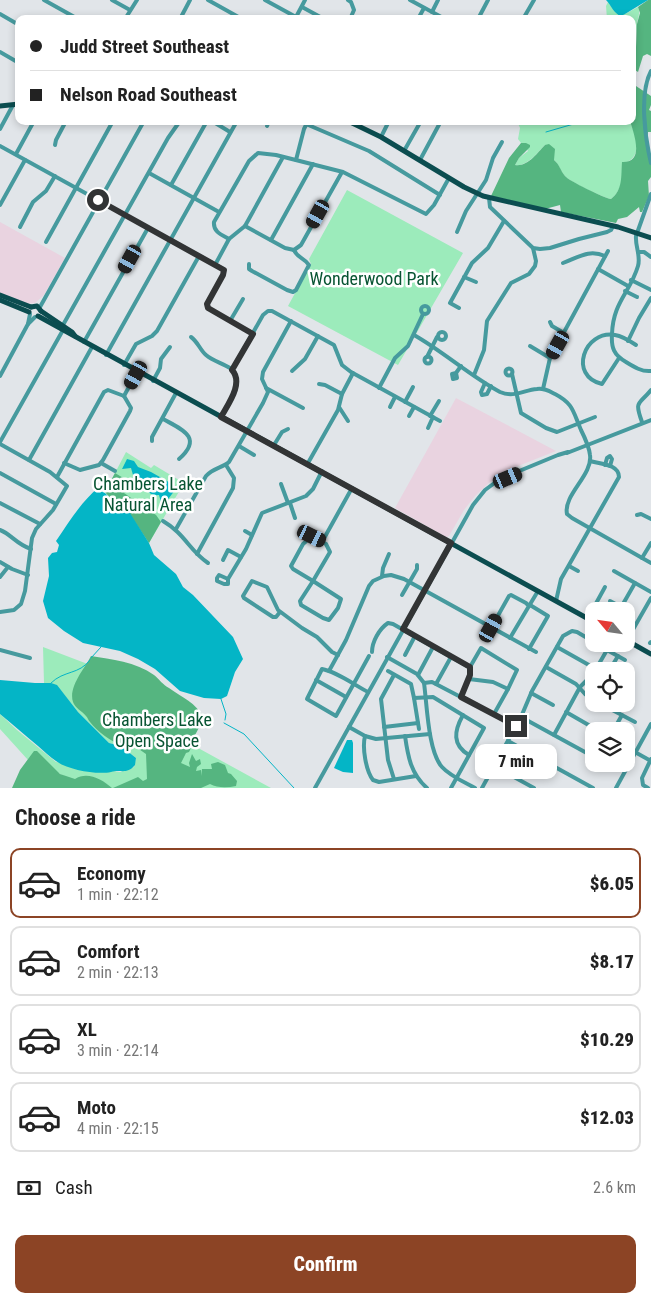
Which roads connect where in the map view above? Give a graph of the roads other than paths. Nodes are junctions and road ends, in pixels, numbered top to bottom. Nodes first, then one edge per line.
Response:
1 (44, 0) edge
2 (112, 0) edge
3 (137, 0) edge
4 (190, 0) edge
5 (208, 0) edge
6 (265, 0) edge
7 (305, 0) edge
8 (348, 0) edge
9 (410, 0) edge
10 (438, 0) edge
11 (488, 0) edge
12 (534, 0) edge
13 (302, 7) junction
14 (424, 8) junction
15 (130, 10) junction
16 (432, 12) junction
17 (0, 14) edge
18 (71, 15) edge
19 (127, 15) edge
20 (182, 15) edge
21 (235, 15) edge
22 (291, 15) edge
23 (298, 15) edge
24 (317, 15) edge
25 (352, 15) edge
26 (420, 15) edge
27 (434, 15) edge
28 (480, 15) edge
29 (526, 15) edge
30 (15, 23) edge
31 (0, 52) edge
32 (15, 61) edge
33 (650, 73) edge
34 (644, 92) junction
35 (651, 95) edge
36 (15, 104) edge
37 (0, 106) edge
38 (15, 106) edge
39 (32, 125) edge
40 (64, 125) edge
41 (111, 125) edge
42 (142, 125) edge
43 (177, 125) edge
44 (205, 125) edge
45 (219, 125) edge
46 (234, 125) edge
47 (306, 125) edge
48 (312, 125) edge
49 (362, 125) edge
50 (387, 125) edge
51 (419, 125) edge
52 (439, 125) edge
53 (0, 128) edge
54 (230, 132) junction
55 (381, 137) junction
56 (502, 142) dead end
57 (55, 145) dead end
58 (0, 146) edge
59 (649, 146) edge
60 (404, 151) junction
61 (16, 154) junction
62 (283, 157) junction
63 (25, 160) junction
64 (296, 160) junction
65 (420, 160) junction
66 (651, 163) edge
67 (313, 164) junction
68 (342, 172) junction
69 (149, 173) junction
70 (55, 176) junction
71 (449, 178) junction
72 (171, 185) junction
73 (76, 188) junction
74 (478, 194) junction
75 (651, 194) edge
76 (440, 195) junction
77 (194, 198) junction
78 (489, 198) junction
79 (100, 202) junction
80 (0, 205) edge
81 (219, 212) junction
82 (124, 215) junction
83 (504, 221) junction
84 (246, 226) junction
85 (613, 226) junction
86 (20, 227) dead end
87 (148, 228) junction
88 (457, 232) dead end
89 (637, 232) junction
90 (651, 238) edge
91 (229, 239) junction
92 (170, 240) junction
93 (271, 240) junction
94 (46, 242) dead end
95 (533, 248) junction
96 (294, 250) junction
97 (608, 251) dead end
98 (638, 252) junction
99 (199, 256) junction
100 (605, 256) junction
101 (651, 256) edge
102 (563, 263) dead end
103 (215, 264) junction
104 (249, 264) dead end
105 (598, 269) junction
106 (274, 276) dead end
107 (464, 278) junction
108 (631, 280) junction
109 (272, 282) junction
110 (476, 282) dead end
111 (628, 286) junction
112 (651, 290) edge
113 (625, 291) junction
114 (0, 295) edge
115 (637, 297) dead end
116 (651, 298) edge
117 (243, 299) dead end
118 (0, 300) edge
119 (459, 308) dead end
120 (35, 311) junction
121 (423, 314) dead end
122 (230, 321) junction
123 (291, 321) junction
124 (550, 322) dead end
125 (63, 328) junction
126 (564, 333) junction
127 (253, 334) junction
128 (414, 335) junction
129 (612, 335) junction
130 (318, 336) junction
131 (192, 337) dead end
132 (437, 337) dead end
133 (628, 341) junction
134 (84, 342) junction
135 (636, 345) dead end
136 (432, 346) junction
137 (530, 346) dead end
138 (92, 347) junction
139 (170, 347) dead end
140 (106, 355) junction
141 (427, 357) dead end
142 (550, 358) junction
143 (619, 358) junction
144 (124, 365) junction
145 (461, 366) junction
146 (232, 370) junction
147 (292, 371) dead end
148 (137, 372) junction
149 (651, 372) edge
150 (353, 373) junction
151 (456, 373) dead end
152 (512, 374) dead end
153 (474, 375) junction
154 (0, 376) edge
155 (153, 380) junction
156 (485, 383) junction
157 (319, 384) dead end
158 (491, 386) junction
159 (413, 387) dead end
160 (266, 388) junction
161 (379, 388) junction
162 (543, 389) junction
163 (651, 390) edge
164 (176, 393) junction
165 (342, 394) junction
166 (517, 394) junction
167 (124, 396) junction
168 (395, 396) junction
169 (439, 400) dead end
170 (405, 402) junction
171 (339, 407) junction
172 (390, 407) dead end
173 (414, 407) junction
174 (303, 408) dead end
175 (408, 416) dead end
176 (432, 416) junction
177 (221, 417) junction
178 (595, 417) dead end
179 (162, 418) junction
180 (651, 418) edge
181 (348, 421) dead end
182 (440, 421) dead end
183 (644, 421) junction
184 (579, 424) junction
185 (428, 428) dead end
186 (288, 429) dead end
187 (247, 431) junction
188 (152, 441) dead end
189 (0, 443) edge
190 (588, 444) junction
191 (274, 445) junction
192 (239, 446) junction
193 (254, 455) dead end
194 (179, 459) dead end
195 (29, 460) junction
196 (590, 461) junction
197 (102, 462) junction
198 (64, 463) junction
199 (308, 463) junction
200 (226, 465) junction
201 (605, 465) junction
202 (610, 466) junction
203 (115, 471) dead end
204 (322, 471) junction
205 (0, 473) edge
206 (57, 476) junction
207 (282, 484) dead end
208 (352, 488) junction
209 (0, 503) edge
210 (289, 503) junction
211 (56, 504) junction
212 (636, 515) dead end
213 (295, 518) dead end
214 (651, 519) edge
215 (163, 521) dead end
216 (40, 524) junction
217 (589, 528) junction
218 (176, 529) junction
219 (0, 530) edge
220 (245, 531) dead end
221 (252, 535) junction
222 (322, 542) junction
223 (651, 542) edge
224 (451, 543) junction
225 (31, 548) junction
226 (197, 554) junction
227 (388, 554) dead end
228 (241, 557) junction
229 (642, 558) junction
230 (223, 560) dead end
231 (0, 562) edge
232 (208, 563) dead end
233 (651, 563) edge
234 (417, 565) dead end
235 (569, 566) junction
236 (8, 567) junction
237 (578, 571) dead end
238 (614, 571) dead end
239 (28, 575) junction
240 (382, 576) junction
241 (0, 577) edge
242 (228, 579) dead end
243 (313, 581) junction
244 (410, 582) junction
245 (635, 583) junction
246 (606, 587) dead end
247 (424, 591) junction
248 (538, 591) junction
249 (651, 592) edge
250 (402, 595) dead end
251 (651, 598) edge
252 (556, 601) junction
253 (597, 602) edge
254 (624, 602) edge
255 (529, 605) junction
256 (0, 612) edge
257 (280, 612) junction
258 (585, 616) edge
259 (635, 626) edge
260 (491, 628) junction
261 (403, 629) junction
262 (415, 636) junction
263 (585, 637) edge
264 (510, 638) junction
265 (635, 645) edge
266 (433, 647) junction
267 (557, 647) junction
268 (530, 649) junction
269 (0, 650) edge
270 (536, 652) dead end
271 (611, 652) edge
272 (405, 654) dead end
273 (651, 654) edge
274 (338, 655) junction
275 (618, 656) junction
276 (388, 657) junction
277 (451, 657) junction
278 (30, 658) dead end
279 (625, 660) dead end
280 (614, 662) edge
281 (585, 665) edge
282 (470, 667) junction
283 (546, 667) junction
284 (329, 671) junction
285 (388, 672) dead end
286 (394, 675) junction
287 (418, 675) junction
288 (469, 679) junction
289 (316, 680) junction
290 (585, 682) edge
291 (424, 683) junction
292 (354, 684) junction
293 (436, 684) junction
294 (580, 688) junction
295 (508, 689) junction
296 (368, 692) junction
297 (532, 692) junction
298 (585, 694) edge
299 (346, 697) junction
300 (426, 697) junction
301 (461, 697) junction
302 (414, 698) junction
303 (553, 705) dead end
304 (566, 712) junction
305 (616, 712) edge
306 (463, 714) junction
307 (494, 714) junction
308 (622, 715) junction
309 (521, 717) junction
310 (618, 722) edge
311 (635, 722) dead end
312 (418, 723) junction
313 (585, 723) edge
314 (651, 724) edge
315 (516, 726) junction
316 (349, 727) junction
317 (384, 727) junction
318 (419, 729) dead end
319 (430, 734) junction
320 (554, 735) junction
321 (365, 736) junction
322 (405, 736) junction
323 (385, 738) junction
324 (508, 741) junction
325 (585, 752) edge
326 (635, 752) joint
327 (469, 755) junction
328 (651, 760) edge
329 (494, 766) junction
330 (624, 772) edge
331 (416, 776) junction
332 (457, 778) junction
333 (394, 779) junction
334 (315, 788) edge
335 (427, 788) edge
336 (451, 788) edge
337 (475, 788) edge
338 (482, 788) edge
339 (534, 788) edge
340 (593, 788) edge
341 (616, 788) edge
342 (648, 788) edge

1 - 18 street
2 - 15 street
3 - 15 street
4 - 20 street
5 - 21 street
6 - 22 street
7 - 13 street
8 - 25 street
9 - 14 street
10 - 16 street
11 - 28 street
12 - 29 street
13 - 23 street
13 - 24 street
14 - 16 street
14 - 26 street
15 - 19 street
16 - 27 street
17 - 30 street
31 - 32 street
33 - 34 street
34 - 35 street
34 - 59 street
36 - 37 main road
38 - 53 street
39 - 61 street
40 - 57 street
41 - 73 street
42 - 79 street
43 - 69 street
44 - 72 street
45 - 54 street
46 - 54 street
47 - 64 street
48 - 76 street
49 - 55 main road
50 - 55 street
51 - 60 street
52 - 65 street
54 - 77 street
55 - 60 main road
56 - 74 street
58 - 61 street
59 - 66 street
60 - 65 main road
61 - 63 street
62 - 64 street
62 - 81 street
62 - 84 street
63 - 70 street
63 - 80 street
64 - 67 street
65 - 71 main road
67 - 68 street
67 - 93 street
68 - 76 street
68 - 96 street
69 - 72 street
69 - 82 street
70 - 73 street
70 - 86 street
71 - 74 main road
71 - 76 street
72 - 77 street
73 - 79 street
73 - 94 street
74 - 78 main road
74 - 88 street
75 - 89 street
77 - 81 street
77 - 92 street
78 - 83 street
78 - 85 main road
79 - 82 street
79 - 120 street
81 - 91 street
82 - 87 street
82 - 125 street
83 - 95 street
83 - 107 street
84 - 91 street
84 - 93 street
85 - 89 main road
85 - 95 street
87 - 92 street
87 - 134 street
89 - 90 main road
89 - 98 street
91 - 103 street
92 - 99 street
92 - 140 street
93 - 96 street
95 - 153 street
96 - 109 street
97 - 100 street
98 - 101 street
98 - 108 street
99 - 103 street
99 - 144 street
100 - 102 street
100 - 105 street
103 - 122 street
104 - 109 street
105 - 111 street
105 - 126 street
106 - 109 street
107 - 110 street
107 - 119 street
108 - 111 street
108 - 112 street
111 - 113 street
113 - 115 street
113 - 129 street
114 - 120 main road
116 - 133 street
117 - 122 street
118 - 120 main road
120 - 125 main road
120 - 154 street
121 - 128 street
122 - 127 street
123 - 127 street
123 - 130 street
123 - 160 street
124 - 126 street
125 - 134 main road
125 - 189 street
126 - 142 street
127 - 146 street
128 - 136 street
128 - 161 street
129 - 133 street
129 - 143 street
129 - 143 street
130 - 147 street
130 - 150 street
131 - 146 street
132 - 136 street
133 - 135 street
134 - 138 main road
136 - 141 street
136 - 145 street
137 - 142 street
138 - 140 main road
138 - 195 street
139 - 155 street
140 - 144 main road
142 - 162 street
143 - 149 street
144 - 148 main road
145 - 151 street
145 - 153 street
146 - 177 street
148 - 155 main road
148 - 167 street
150 - 161 street
150 - 165 street
152 - 166 street
153 - 156 street
155 - 164 main road
156 - 158 street
156 - 158 street
157 - 165 street
158 - 166 street
159 - 170 street
160 - 174 street
160 - 187 street
161 - 168 street
162 - 166 street
162 - 184 street
163 - 183 street
164 - 177 main road
164 - 179 street
165 - 171 street
166 - 184 street
167 - 197 street
167 - 198 street
168 - 170 street
168 - 172 street
169 - 176 street
170 - 173 street
171 - 181 street
171 - 199 street
173 - 175 street
173 - 176 street
176 - 182 street
176 - 185 street
177 - 187 main road
178 - 184 street
179 - 188 street
179 - 194 street
180 - 183 street
183 - 190 street
184 - 190 street
186 - 191 street
187 - 191 main road
187 - 192 street
189 - 195 street
190 - 196 street
190 - 224 street
191 - 199 main road
192 - 193 street
192 - 200 street
195 - 206 street
196 - 201 street
196 - 217 street
197 - 198 street
197 - 203 street
198 - 206 street
199 - 204 main road
200 - 218 street
200 - 226 street
201 - 202 street
201 - 202 street
202 - 217 street
204 - 208 main road
204 - 210 street
205 - 211 street
206 - 211 street
207 - 210 street
208 - 222 street
208 - 224 main road
209 - 216 street
210 - 213 street
210 - 221 street
211 - 216 street
212 - 214 street
215 - 218 street
216 - 225 street
217 - 229 street
217 - 235 street
218 - 226 street
219 - 225 street
220 - 221 street
221 - 228 street
222 - 243 street
222 - 243 street
223 - 229 street
224 - 247 street
224 - 248 main road
225 - 239 street
226 - 232 street
227 - 240 street
228 - 230 street
228 - 242 street
229 - 233 street
231 - 236 street
234 - 244 street
235 - 237 street
235 - 252 street
236 - 239 street
236 - 241 street
238 - 245 street
239 - 256 street
240 - 244 street
240 - 274 street
243 - 243 street
244 - 247 street
244 - 250 street
245 - 249 street
245 - 254 street
246 - 253 street
247 - 260 street
247 - 261 street
248 - 252 main road
248 - 255 street
251 - 259 street
252 - 258 main road
255 - 260 street
255 - 264 street
255 - 268 street
257 - 257 street
257 - 274 street
260 - 264 street
261 - 262 street
261 - 276 street
261 - 292 street
262 - 266 street
262 - 272 street
263 - 267 street
264 - 268 street
265 - 273 main road
266 - 277 street
266 - 287 street
267 - 281 street
267 - 283 street
268 - 270 street
269 - 278 street
271 - 275 street
274 - 284 street
275 - 279 street
275 - 280 street
276 - 287 street
276 - 296 street
277 - 282 street
277 - 293 street
282 - 288 street
282 - 295 street
283 - 294 street
283 - 297 street
284 - 289 street
284 - 292 street
285 - 286 street
286 - 302 street
286 - 317 street
287 - 291 street
288 - 295 street
288 - 301 street
289 - 299 street
289 - 299 street
290 - 294 street
291 - 293 street
291 - 300 street
292 - 296 street
292 - 299 street
293 - 301 street
294 - 298 street
294 - 304 street
295 - 307 street
296 - 316 street
297 - 303 street
297 - 309 street
300 - 302 street
300 - 306 street
300 - 319 street
301 - 307 street
302 - 312 street
304 - 313 street
304 - 320 street
305 - 308 street
306 - 327 street
306 - 327 street
307 - 315 street
308 - 310 street
308 - 311 street
309 - 315 street
309 - 320 street
312 - 317 street
312 - 318 street
314 - 326 street
315 - 324 street
316 - 321 street
316 - 334 street
317 - 323 street
319 - 322 street
319 - 332 street
320 - 325 street
321 - 323 street
321 - 333 street
322 - 323 street
322 - 331 street
323 - 333 street
324 - 329 street
324 - 340 street
326 - 328 street
327 - 332 street
328 - 342 street
329 - 338 street
329 - 339 street
330 - 341 street
331 - 333 street
331 - 335 street
332 - 336 street
332 - 337 street

